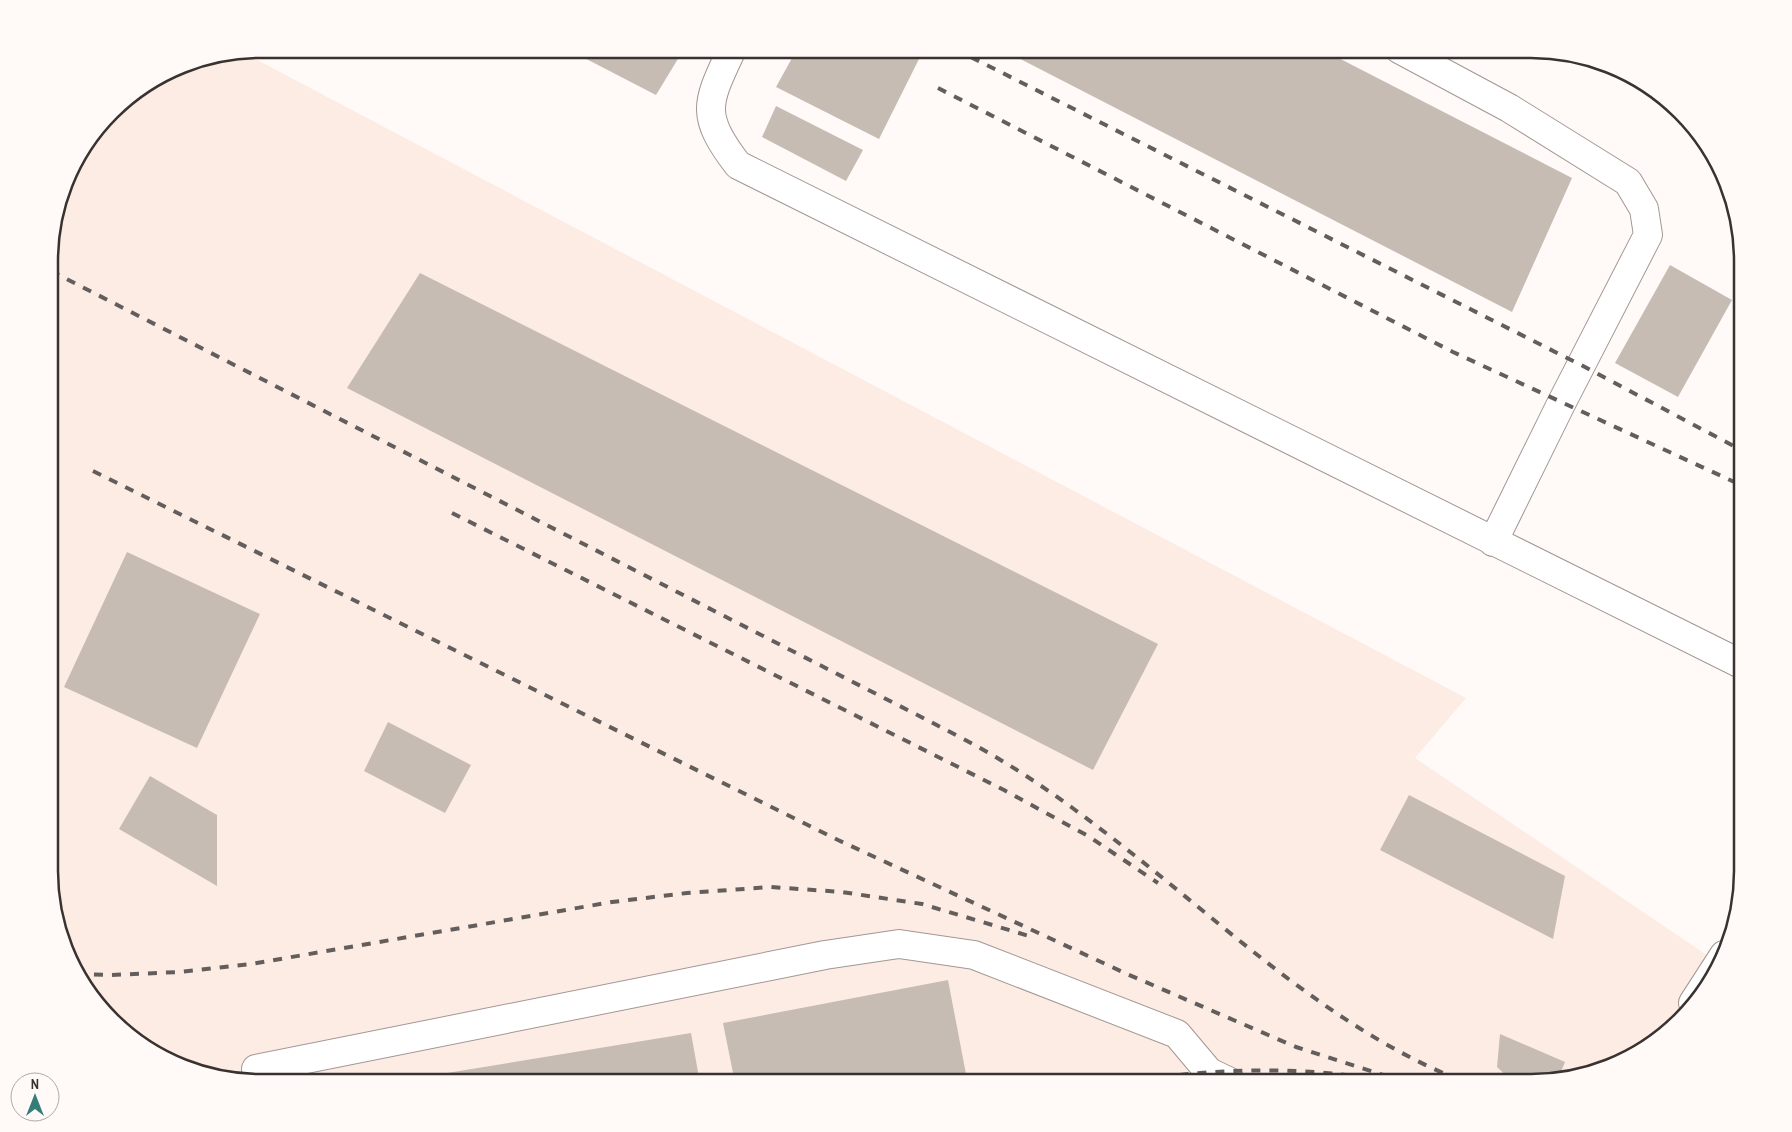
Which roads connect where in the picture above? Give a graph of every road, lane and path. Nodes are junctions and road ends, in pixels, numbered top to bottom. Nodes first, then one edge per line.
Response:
1 (728, 58) edge
2 (1417, 58) edge
3 (1493, 542) junction
4 (1734, 661) edge
5 (256, 1069) dead end
6 (1213, 1074) edge

1 - 3 lane
2 - 3 lane
3 - 4 lane
5 - 6 lane

